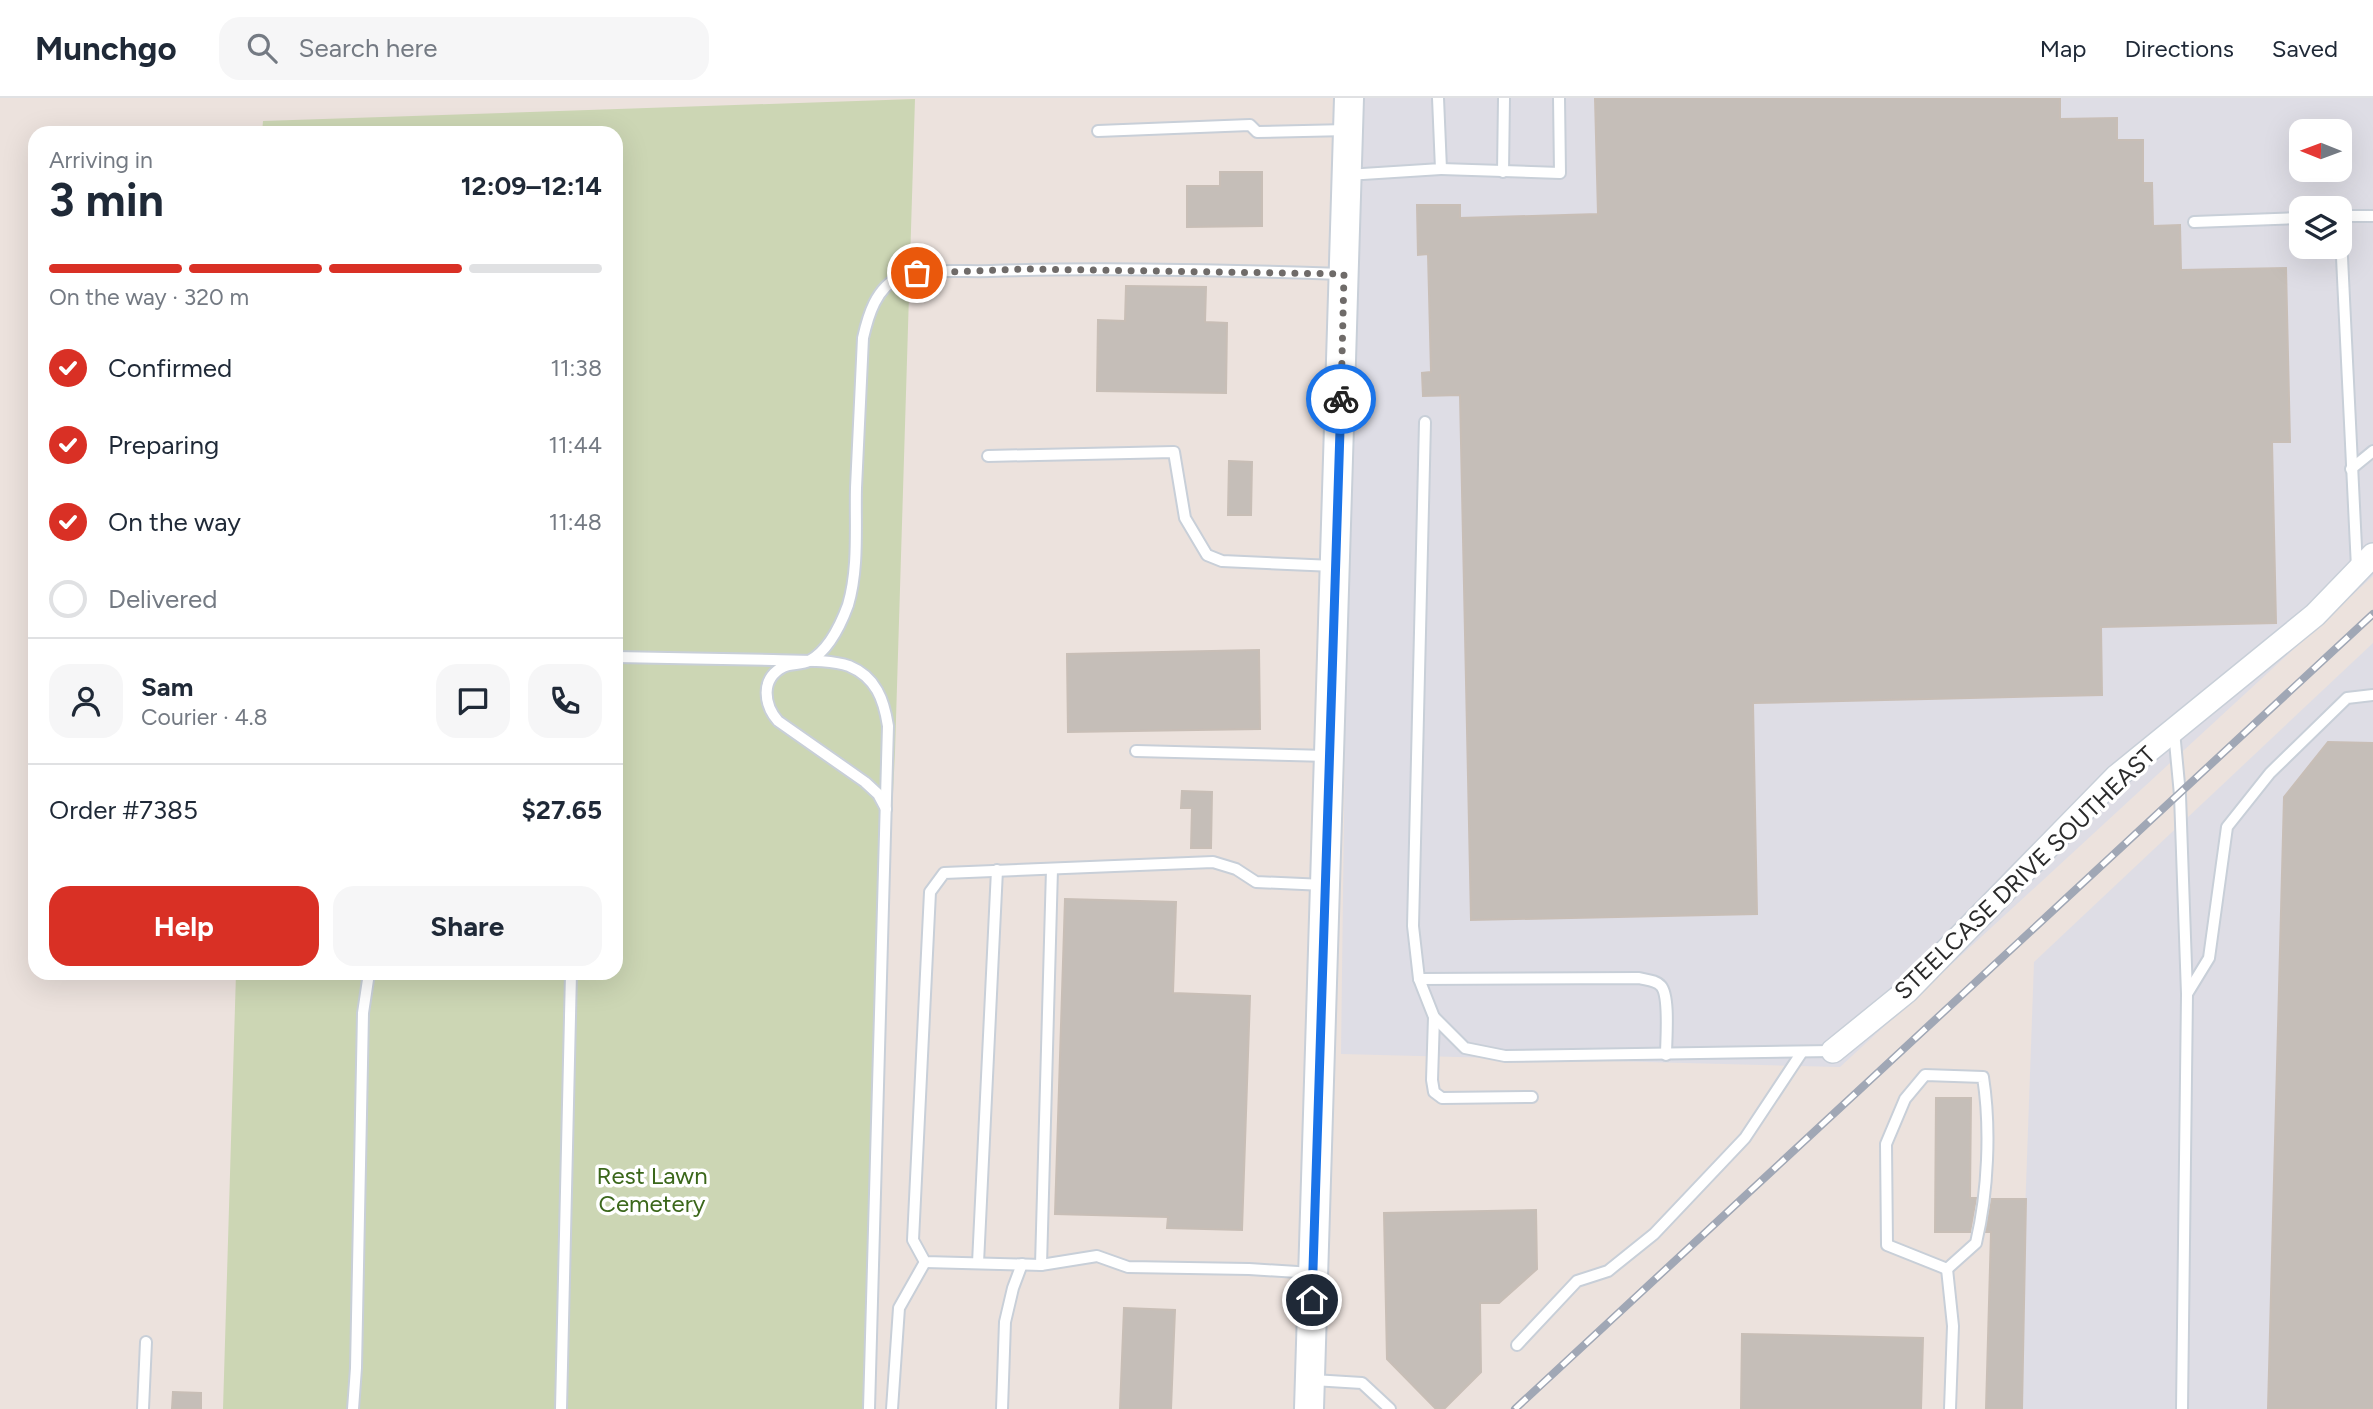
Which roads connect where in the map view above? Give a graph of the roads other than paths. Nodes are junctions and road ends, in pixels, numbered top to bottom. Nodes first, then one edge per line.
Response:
1 (1349, 98) edge
2 (1438, 98) edge
3 (1503, 98) edge
4 (1559, 98) edge
5 (1348, 130) junction
6 (1098, 131) dead end
7 (1441, 169) junction
8 (1503, 172) junction
9 (1347, 175) junction
10 (2352, 216) edge
11 (2373, 216) edge
12 (2289, 218) edge
13 (2194, 222) dead end
14 (2342, 259) edge
15 (1344, 274) junction
16 (1425, 422) dead end
17 (2373, 451) edge
18 (988, 456) dead end
19 (2351, 469) junction
20 (2365, 563) edge
21 (1334, 566) junction
22 (623, 657) edge
23 (809, 661) junction
24 (2373, 695) edge
25 (2174, 730) junction
26 (1136, 751) dead end
27 (1328, 755) junction
28 (886, 809) junction
29 (1052, 869) junction
30 (997, 870) junction
31 (1325, 885) junction
32 (1419, 979) junction
33 (368, 980) edge
34 (571, 980) edge
35 (2187, 994) junction
36 (1434, 1017) junction
37 (1833, 1051) joint
38 (1802, 1052) junction
39 (1666, 1055) junction
40 (1532, 1097) dead end
41 (925, 1262) junction
42 (978, 1263) junction
43 (1022, 1264) junction
44 (1041, 1265) junction
45 (1947, 1269) junction
46 (1313, 1273) junction
47 (146, 1342) dead end
48 (1517, 1345) dead end
49 (1310, 1380) junction
50 (143, 1409) edge
51 (354, 1409) edge
52 (561, 1409) edge
53 (869, 1409) edge
54 (892, 1409) edge
55 (1002, 1409) edge
56 (1309, 1409) edge
57 (1390, 1409) edge
58 (1950, 1409) edge
59 (2182, 1409) edge

1 - 5 street
2 - 7 lane
3 - 8 lane
4 - 8 lane
5 - 6 lane
5 - 9 street
7 - 8 lane
7 - 9 lane
9 - 15 street
10 - 11 lane
12 - 13 lane
14 - 19 lane
15 - 21 street
15 - 23 lane
16 - 32 lane
17 - 19 lane
18 - 21 lane
19 - 20 lane
20 - 25 street, STEELCASE DRIVE SOUTHEAST
21 - 27 street
22 - 23 lane
23 - 28 lane
23 - 28 lane
24 - 35 lane
25 - 35 lane
25 - 37 street, STEELCASE DRIVE SOUTHEAST
26 - 27 lane
27 - 31 street
28 - 53 lane
29 - 30 lane
29 - 31 lane
29 - 44 lane
30 - 41 lane
30 - 42 lane
31 - 46 street
32 - 36 lane
32 - 39 lane
33 - 51 lane
34 - 52 lane
35 - 59 lane
36 - 39 lane
36 - 40 lane
37 - 38 lane
38 - 39 lane
38 - 48 lane
41 - 42 lane
41 - 54 lane
42 - 43 lane
43 - 44 lane
43 - 55 lane
44 - 46 lane
45 - 45 lane
45 - 58 lane
46 - 49 street
47 - 50 lane
49 - 56 street
49 - 57 lane

